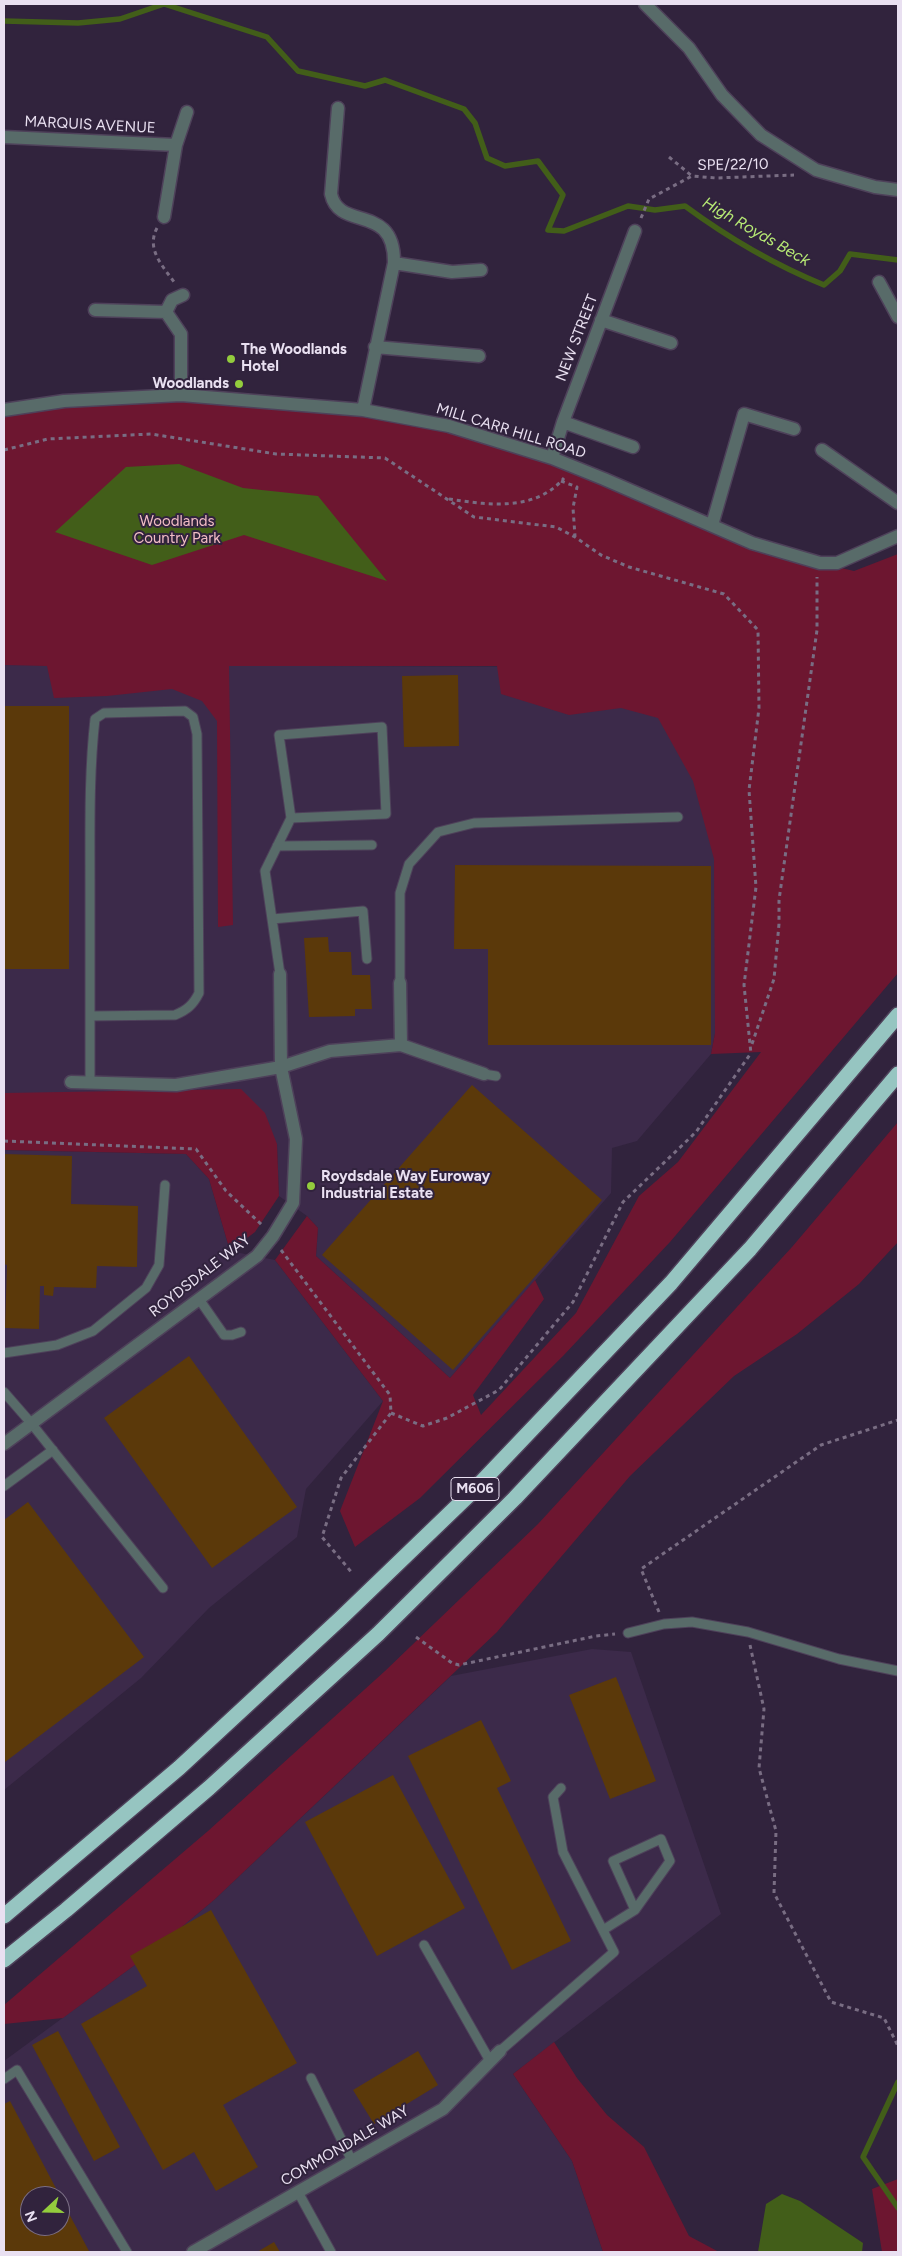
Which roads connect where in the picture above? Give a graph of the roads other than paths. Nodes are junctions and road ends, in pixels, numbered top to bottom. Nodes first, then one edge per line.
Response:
1 (645, 4) edge
2 (338, 108) dead end
3 (187, 112) dead end
4 (4, 137) edge
5 (176, 145) junction
6 (898, 190) edge
7 (164, 217) road end
8 (638, 226) road end
9 (394, 263) junction
10 (481, 270) dead end
11 (879, 282) dead end
12 (183, 295) road end
13 (95, 310) dead end
14 (166, 312) junction
15 (898, 317) edge
16 (601, 320) junction
17 (671, 342) dead end
18 (375, 347) junction
19 (479, 356) dead end
20 (181, 395) junction
21 (4, 410) edge
22 (364, 410) junction
23 (562, 422) junction
24 (794, 429) dead end
25 (633, 447) dead end
26 (822, 450) dead end
27 (552, 458) junction
28 (898, 502) edge
29 (712, 525) junction
30 (898, 536) edge
31 (678, 817) dead end
32 (291, 818) junction
33 (372, 845) dead end
34 (277, 846) junction
35 (272, 919) junction
36 (366, 959) dead end
37 (280, 974) joint
38 (400, 983) joint
39 (898, 1015) edge
40 (90, 1016) junction
41 (401, 1045) junction
42 (281, 1067) junction
43 (898, 1074) edge
44 (490, 1075) dead end
45 (71, 1082) dead end
46 (90, 1082) junction
47 (165, 1185) dead end
48 (199, 1298) junction
49 (240, 1332) dead end
50 (4, 1353) edge
51 (4, 1392) edge
52 (31, 1424) junction
53 (4, 1444) edge
54 (53, 1450) junction
55 (4, 1486) edge
56 (163, 1588) dead end
57 (628, 1633) road end
58 (898, 1671) edge
59 (561, 1788) dead end
60 (635, 1910) junction
61 (4, 1916) edge
62 (603, 1930) junction
63 (424, 1945) dead end
64 (4, 1960) edge
65 (500, 2051) joint
66 (490, 2061) junction
67 (311, 2078) dead end
68 (4, 2079) edge
69 (352, 2161) junction
70 (298, 2192) junction
71 (127, 2252) edge
72 (193, 2252) edge
73 (331, 2252) edge

1 - 6 street
2 - 9 street
3 - 5 street, MARQUIS AVENUE
4 - 5 street, MARQUIS AVENUE
5 - 7 street, MARQUIS AVENUE
8 - 16 street, NEW STREET
9 - 10 street
9 - 18 street
11 - 15 street
12 - 14 street
13 - 14 street
14 - 20 street
16 - 17 street
16 - 23 street, NEW STREET
18 - 19 street
18 - 22 street
20 - 21 street, MILL CARR HILL ROAD
20 - 22 street, MILL CARR HILL ROAD
22 - 27 street, MILL CARR HILL ROAD
23 - 25 street
23 - 27 street, NEW STREET
24 - 29 street
26 - 28 street
27 - 29 street, MILL CARR HILL ROAD
29 - 30 street, MILL CARR HILL ROAD
31 - 38 lane
32 - 32 lane
32 - 34 lane
33 - 34 lane
34 - 35 lane
35 - 36 lane
35 - 37 lane
37 - 42 street, ROYDSDALE WAY
38 - 41 street
39 - 61 highway, M606
40 - 40 lane
40 - 46 lane
41 - 42 street
41 - 44 street
42 - 46 street
42 - 48 street, ROYDSDALE WAY
43 - 64 highway, M606
45 - 46 street
47 - 50 lane
48 - 49 lane
48 - 52 street, ROYDSDALE WAY
51 - 52 lane
52 - 53 street, ROYDSDALE WAY
52 - 54 lane
54 - 55 lane
54 - 56 lane
57 - 58 lane
59 - 62 lane
60 - 60 lane
60 - 62 lane
62 - 65 lane
63 - 66 lane
65 - 66 street, COMMONDALE WAY
66 - 69 street, COMMONDALE WAY
67 - 69 lane
68 - 71 lane
69 - 70 street, COMMONDALE WAY
70 - 72 street, COMMONDALE WAY
70 - 73 lane

